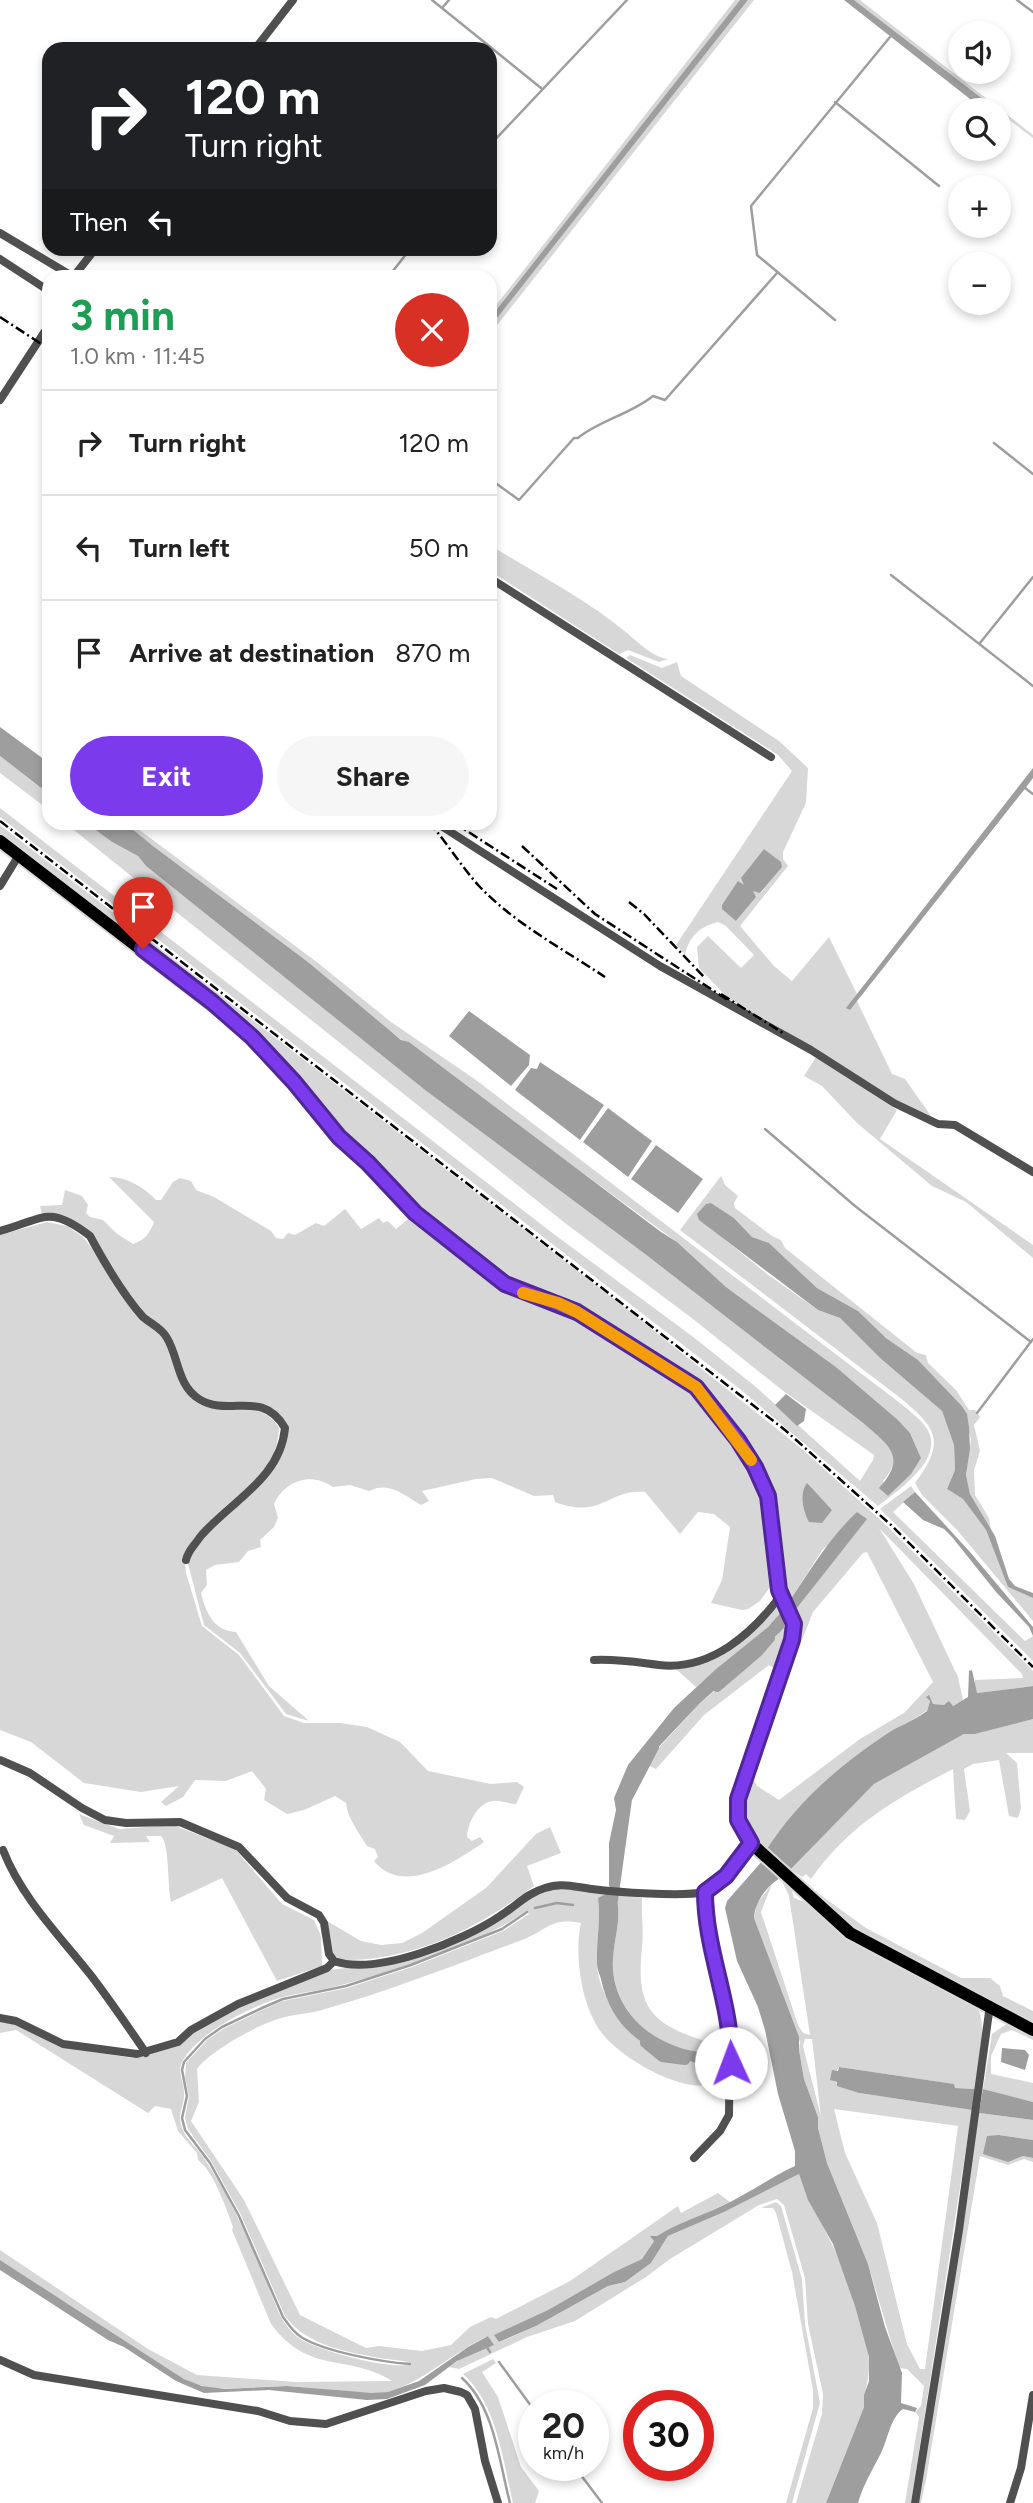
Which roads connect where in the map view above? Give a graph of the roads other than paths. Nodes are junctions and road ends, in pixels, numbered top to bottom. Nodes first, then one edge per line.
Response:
1 (293, 0) edge
2 (260, 42) edge
3 (0, 233) edge
4 (89, 256) edge
5 (0, 259) edge
6 (63, 270) edge
7 (78, 270) edge
8 (42, 286) edge
9 (42, 336) edge
10 (0, 400) edge
11 (497, 582) edge
12 (771, 757) dead end
13 (448, 830) edge
14 (0, 841) edge
15 (19, 855) junction
16 (0, 886) edge
17 (1033, 1172) edge
18 (0, 1231) edge
19 (186, 1560) dead end
20 (783, 1601) junction
21 (594, 1660) dead end
22 (0, 1760) edge
23 (751, 1843) junction
24 (3, 1850) dead end
25 (705, 1892) junction
26 (334, 1961) junction
27 (990, 2005) junction
28 (0, 2018) edge
29 (1033, 2030) edge
30 (146, 2053) junction
31 (694, 2158) dead end
32 (0, 2360) edge
33 (1033, 2395) edge
34 (498, 2503) edge
35 (915, 2503) edge
36 (1010, 2503) edge

1 - 2 street
3 - 6 street
4 - 7 street
5 - 8 street
9 - 10 street
11 - 12 street
13 - 17 street
14 - 15 main road
15 - 16 street
15 - 20 main road
18 - 19 street
20 - 21 street
20 - 23 main road
22 - 26 street
23 - 25 street
23 - 27 main road
24 - 30 street
25 - 26 street
25 - 31 street
26 - 30 street
27 - 29 main road
27 - 35 street
28 - 30 street
32 - 34 street
33 - 36 street

